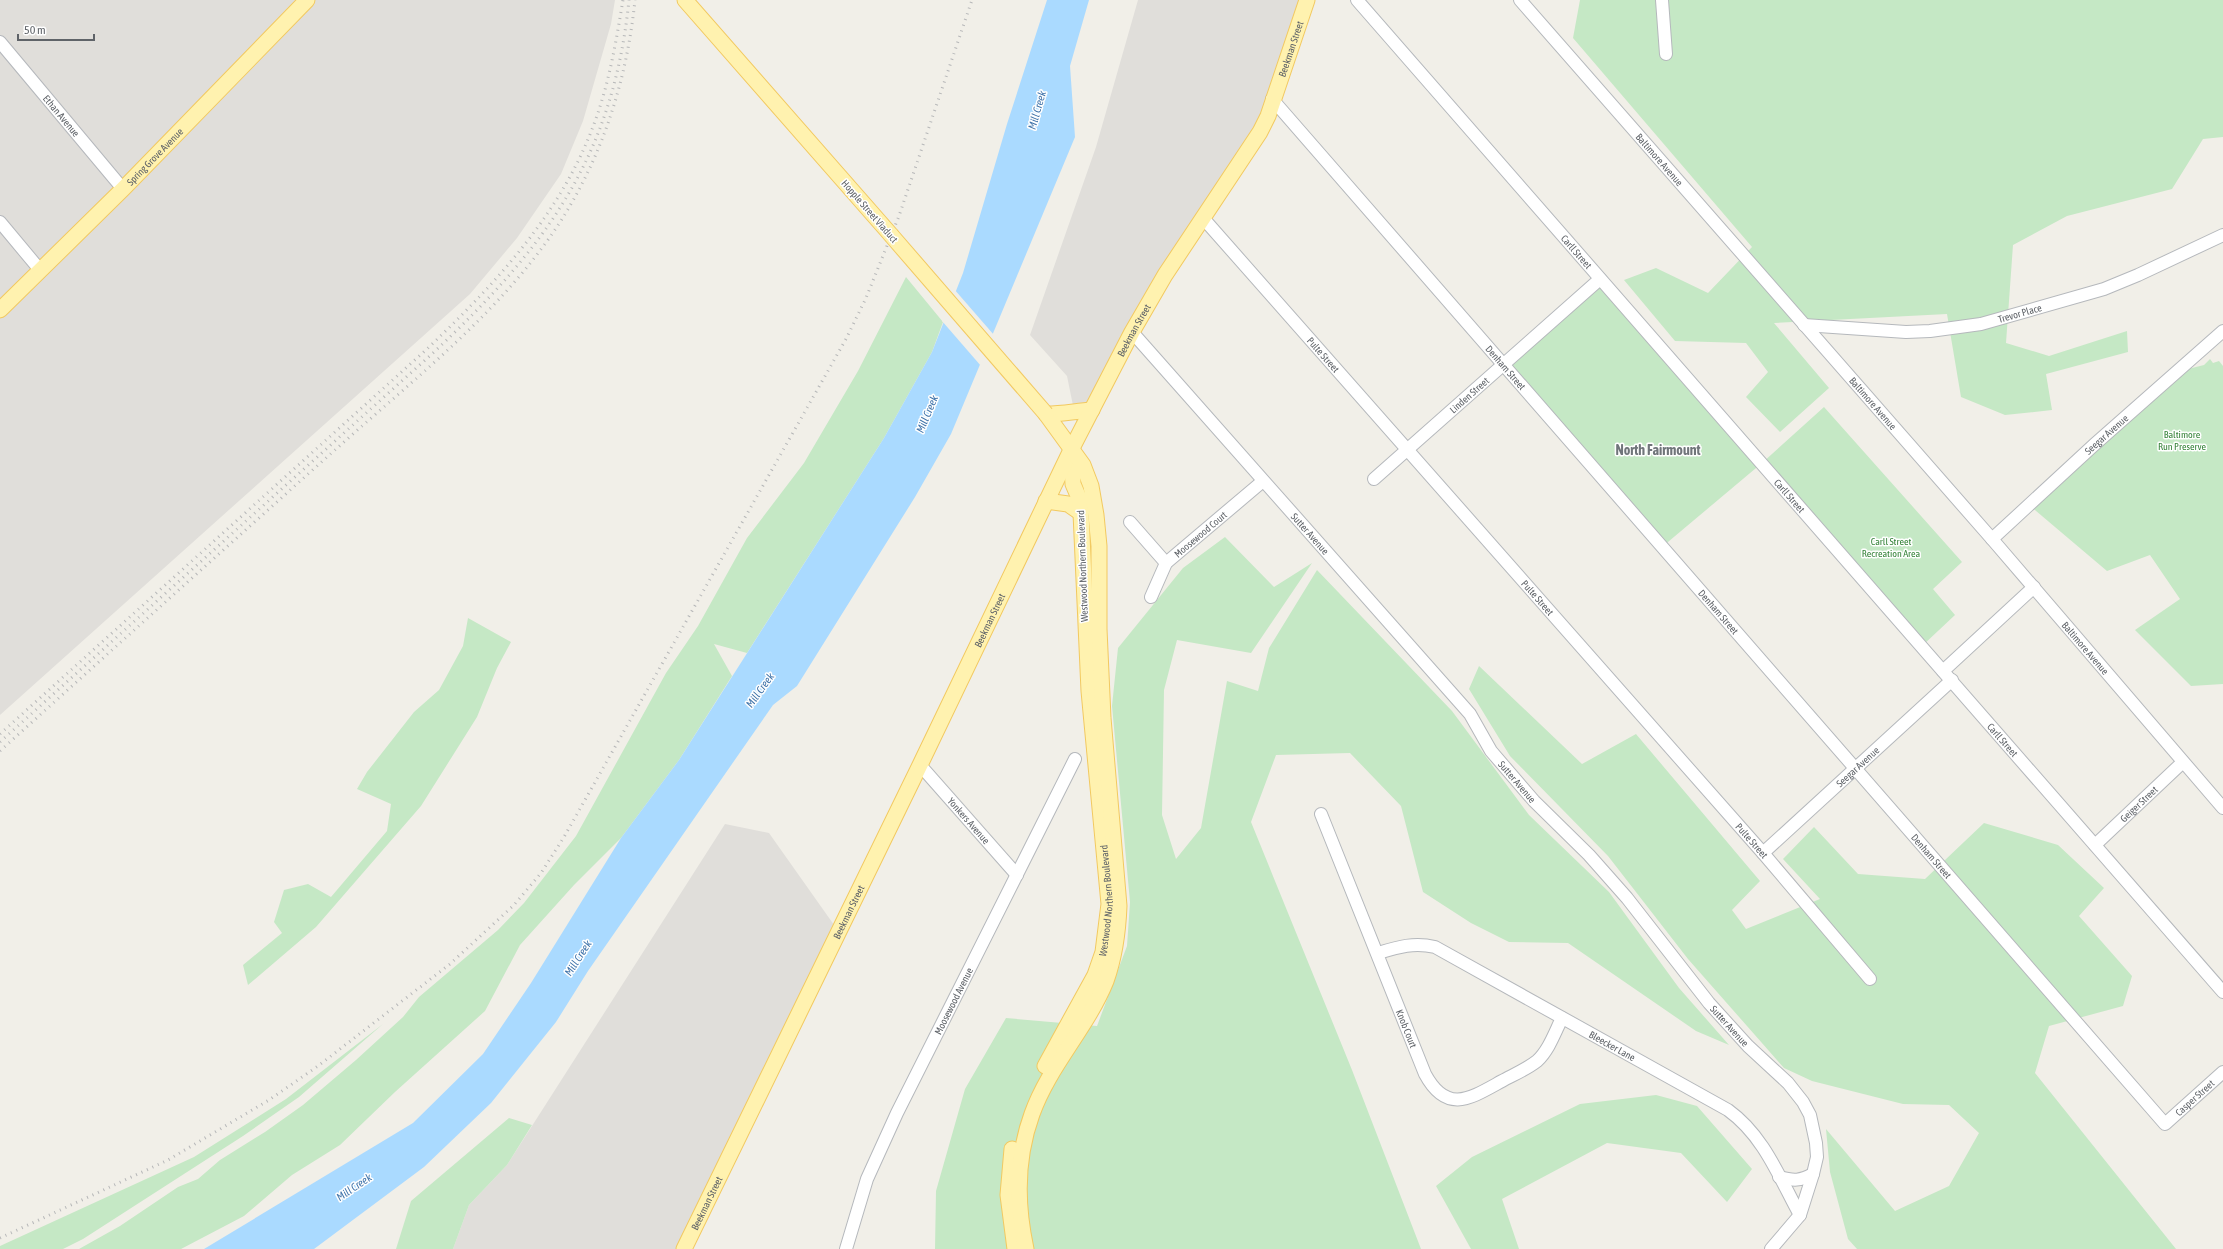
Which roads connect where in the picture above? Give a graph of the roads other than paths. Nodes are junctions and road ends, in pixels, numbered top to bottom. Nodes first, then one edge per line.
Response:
1 (308, 0) edge
2 (685, 0) edge
3 (1307, 0) edge
4 (1357, 0) edge
5 (1520, 0) edge
6 (1662, 0) edge
7 (0, 42) edge
8 (1666, 54) dead end
9 (1272, 99) junction
10 (123, 189) junction
11 (1203, 218) junction
12 (0, 222) edge
13 (2223, 235) edge
14 (40, 270) junction
15 (1600, 279) junction
16 (0, 310) edge
17 (1804, 325) junction
18 (2223, 331) edge
19 (1132, 332) junction
20 (1503, 364) junction
21 (1092, 410) junction
22 (1052, 417) junction
23 (1071, 450) junction
24 (1406, 450) junction
25 (1374, 479) dead end
26 (1263, 481) junction
27 (1046, 501) junction
28 (1081, 513) junction
29 (1130, 522) dead end
30 (1992, 539) junction
31 (1166, 563) junction
32 (2034, 587) junction
33 (1151, 597) dead end
34 (1943, 671) junction
35 (1952, 680) junction
36 (1074, 759) dead end
37 (2183, 762) junction
38 (920, 766) junction
39 (1856, 767) junction
40 (2223, 808) edge
41 (1321, 814) dead end
42 (2095, 845) junction
43 (1763, 853) junction
44 (1017, 875) junction
45 (1378, 953) junction
46 (1870, 979) dead end
47 (2223, 992) edge
48 (1562, 1018) junction
49 (2223, 1072) edge
50 (2165, 1124) joint
51 (1813, 1174) junction
52 (1779, 1177) junction
53 (1800, 1215) junction
54 (684, 1249) edge
55 (846, 1249) edge
56 (1015, 1249) edge
57 (1026, 1249) edge
58 (1770, 1249) edge

1 - 10 main road, Spring Grove Avenue
2 - 22 main road, Hopple Street Viaduct, bridge
3 - 9 main road, Beekman Street
4 - 15 street, Carll Street
5 - 17 street, Baltimore Avenue
6 - 8 street
7 - 10 street, Ethan Avenue
9 - 11 main road, Beekman Street
9 - 20 street, Denham Street
10 - 14 main road, Spring Grove Avenue
11 - 19 main road, Beekman Street
11 - 24 street, Pulte Street
12 - 14 street
13 - 17 street, Trevor Place
14 - 16 main road, Spring Grove Avenue
15 - 20 street, Linden Street
15 - 34 street, Carll Street
17 - 30 street, Baltimore Avenue
18 - 30 street, Seegar Avenue
19 - 21 main road, Beekman Street
19 - 26 street, Sutter Avenue
20 - 24 street, Linden Street
20 - 39 street, Denham Street
21 - 22 main road
21 - 23 main road, Beekman Street
22 - 23 main road, Hopple Street Viaduct
23 - 27 main road, Beekman Street
23 - 28 main road, Westwood Northern Boulevard
23 - 57 main road, Westwood Northern Boulevard
24 - 25 street, Linden Street
24 - 43 street, Pulte Street
26 - 31 street, Moosewood Court
26 - 51 street, Sutter Avenue
27 - 28 main road
27 - 38 main road, Beekman Street
28 - 56 main road, Westwood Northern Boulevard
29 - 31 street
30 - 32 street, Baltimore Avenue
31 - 33 street, Moosewood Court
32 - 34 street
32 - 37 street, Baltimore Avenue
34 - 35 street, Carll Street
35 - 39 street, Seegar Avenue
35 - 42 street, Carll Street
36 - 44 street, Moosewood Avenue
37 - 40 street, Baltimore Avenue
37 - 42 street, Geiger Street
38 - 44 street, Yonkers Avenue
38 - 54 main road, Beekman Street
39 - 43 street, Seegar Avenue
39 - 50 street, Denham Street
41 - 45 street, Knob Court
42 - 47 street, Carll Street
43 - 46 street, Pulte Street
44 - 55 street, Moosewood Avenue
45 - 48 street, Bleecker Lane
45 - 48 street, Knob Court
48 - 52 street, Bleecker Lane
49 - 50 street, Casper Street
51 - 52 street
51 - 53 street, Sutter Avenue
52 - 53 street, Bleecker Lane
53 - 58 street, Sutter Avenue

